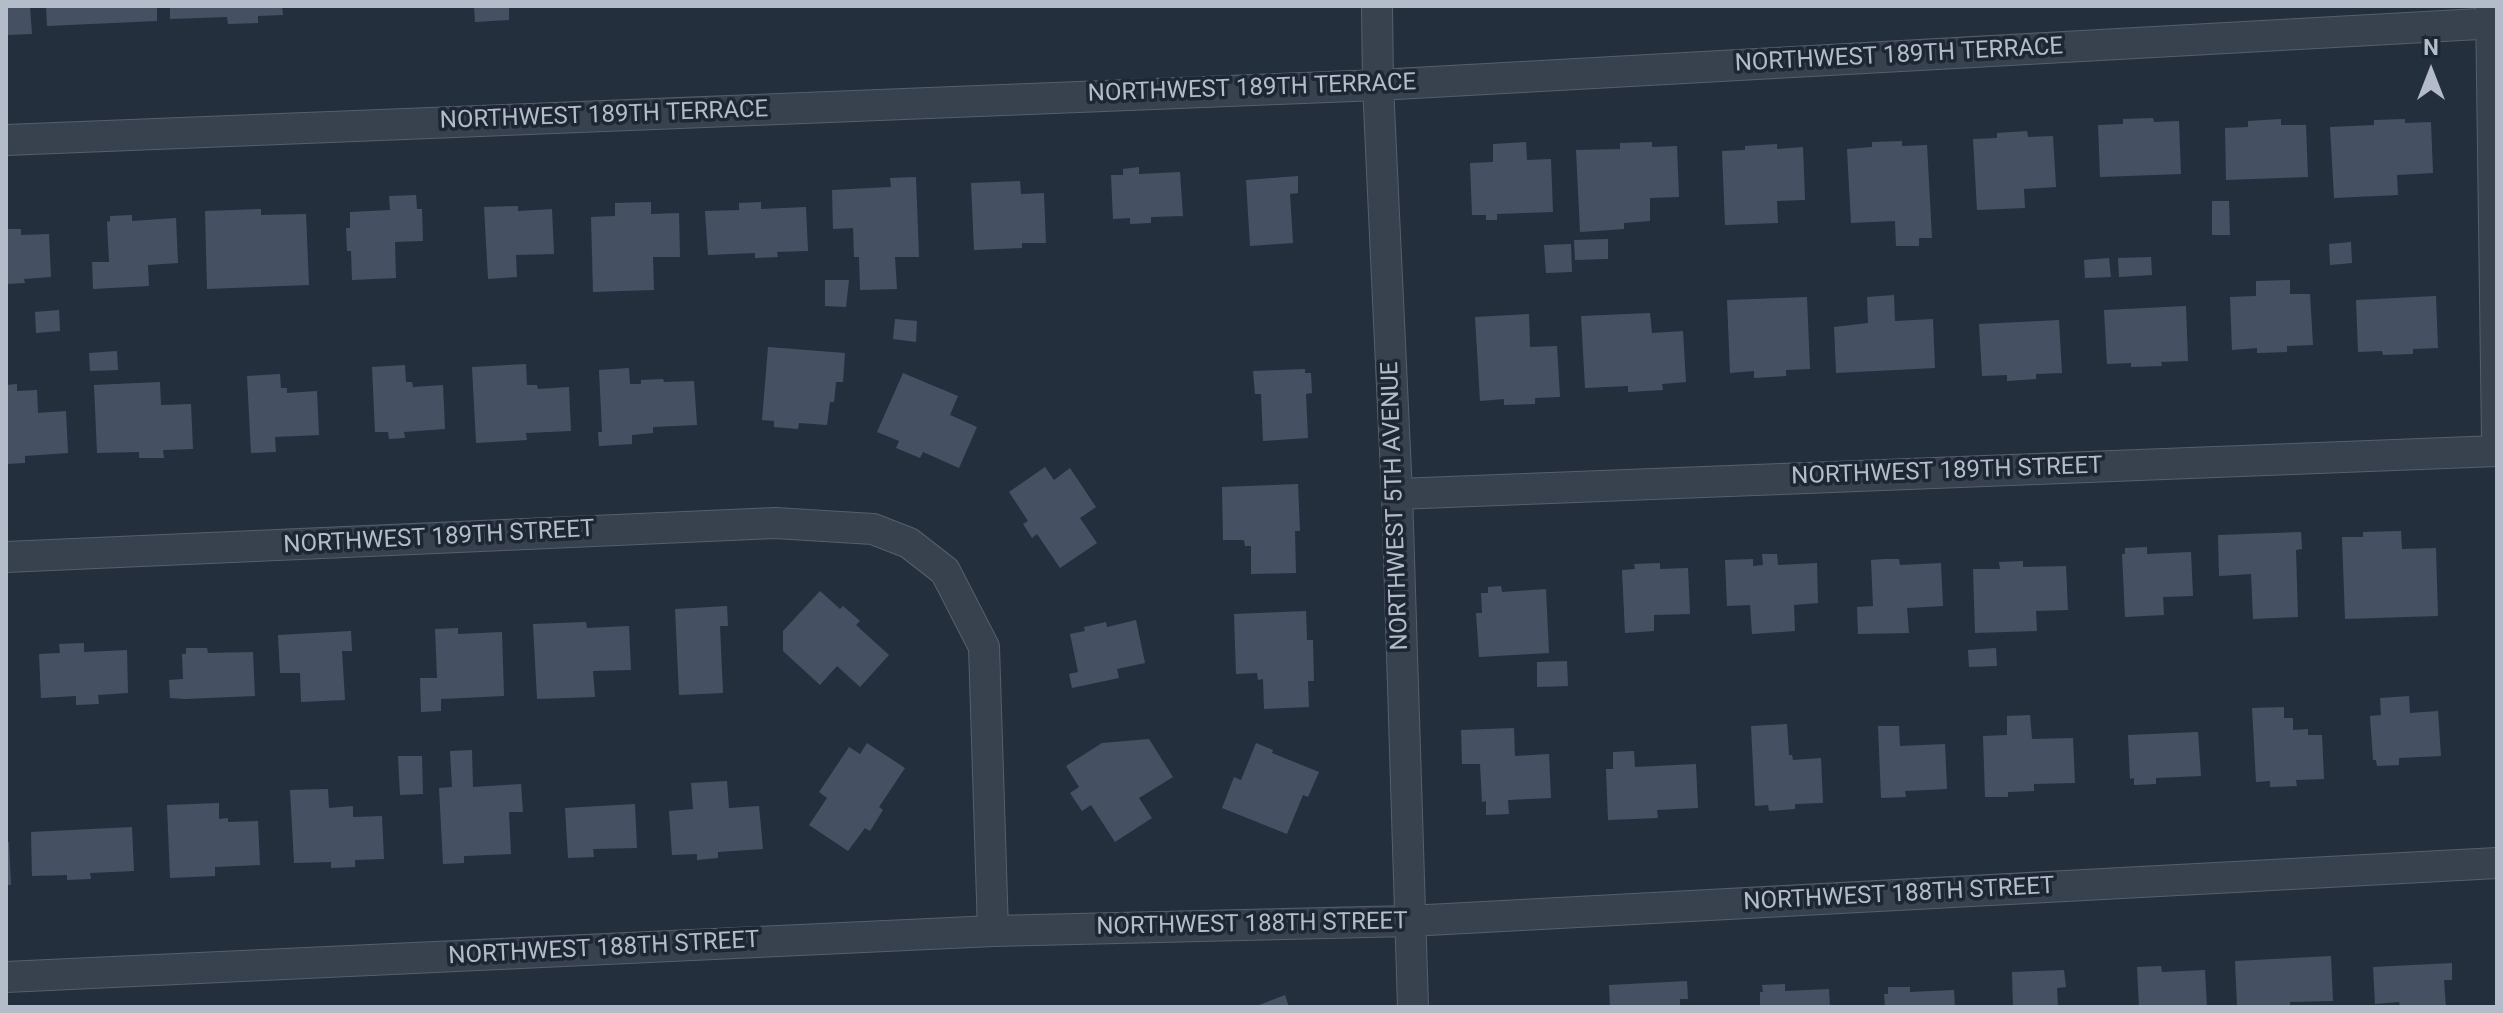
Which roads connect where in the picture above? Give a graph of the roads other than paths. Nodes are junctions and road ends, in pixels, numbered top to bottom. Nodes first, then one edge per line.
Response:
1 (1377, 6) edge
2 (2493, 17) edge
3 (1378, 85) junction
4 (6, 140) edge
5 (2497, 440) edge
6 (2497, 451) edge
7 (1397, 494) junction
8 (6, 557) edge
9 (2497, 863) edge
10 (1409, 921) junction
11 (993, 931) junction
12 (6, 977) edge
13 (1413, 1007) edge

1 - 3 street, NORTHWEST 5TH AVENUE
2 - 3 street, NORTHWEST 189TH TERRACE
2 - 5 street
3 - 4 street, NORTHWEST 189TH TERRACE
3 - 7 street, NORTHWEST 5TH AVENUE
6 - 7 street, NORTHWEST 189TH STREET
7 - 10 street, NORTHWEST 5TH AVENUE
8 - 11 street, NORTHWEST 189TH STREET
9 - 10 street, NORTHWEST 188TH STREET
10 - 11 street, NORTHWEST 188TH STREET
10 - 13 street, NORTHWEST 5TH AVENUE
11 - 12 street, NORTHWEST 188TH STREET

